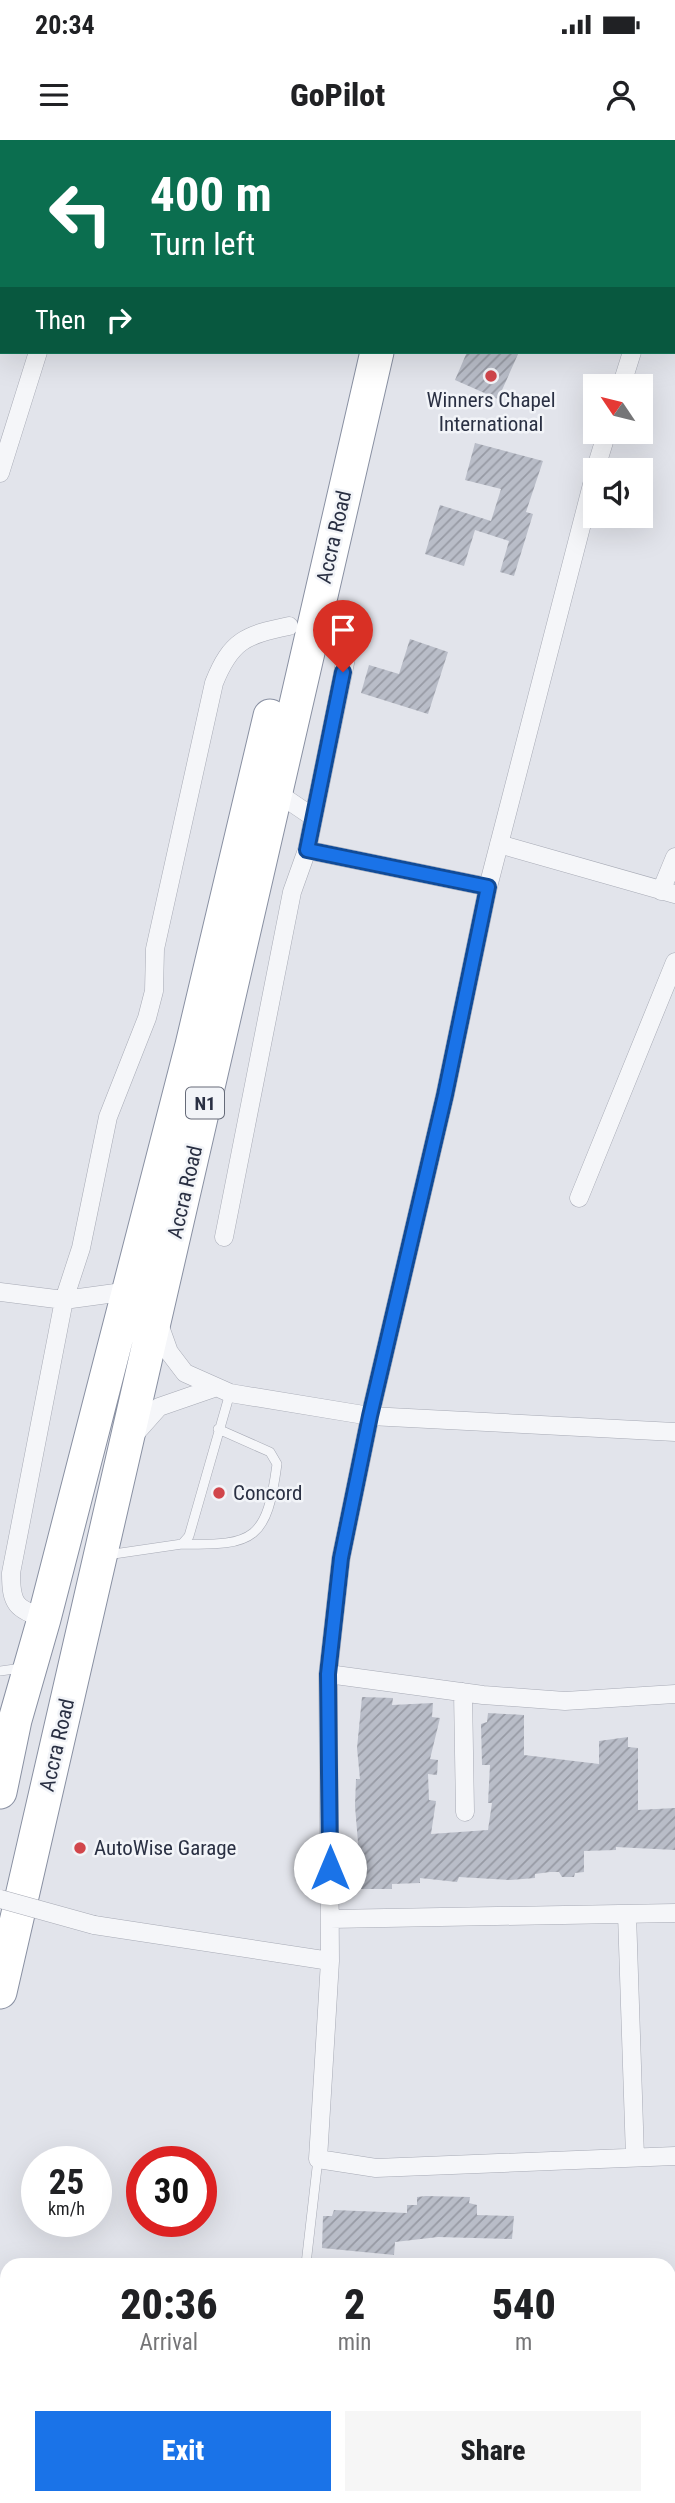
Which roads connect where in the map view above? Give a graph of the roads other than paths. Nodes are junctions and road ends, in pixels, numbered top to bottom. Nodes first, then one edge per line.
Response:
1 (37, 354) edge
2 (353, 354) edge
3 (377, 354) edge
4 (631, 354) edge
5 (625, 374) edge
6 (0, 473) edge
7 (583, 518) edge
8 (289, 626) junction
9 (348, 648) dead end
10 (276, 792) junction
11 (313, 817) junction
12 (499, 844) junction
13 (307, 850) junction
14 (675, 857) edge
15 (488, 887) junction
16 (668, 892) edge
17 (675, 962) edge
18 (579, 1198) dead end
19 (225, 1237) dead end
20 (130, 1291) junction
21 (0, 1292) edge
22 (64, 1300) junction
23 (157, 1315) junction
24 (222, 1390) junction
25 (370, 1416) junction
26 (218, 1429) junction
27 (675, 1432) edge
28 (128, 1442) junction
29 (182, 1544) junction
30 (101, 1556) junction
31 (44, 1619) junction
32 (15, 1669) edge
33 (328, 1674) junction
34 (463, 1692) junction
35 (675, 1694) edge
36 (2, 1770) edge
37 (465, 1812) dead end
38 (0, 1899) edge
39 (675, 1913) edge
40 (627, 1914) junction
41 (330, 1919) junction
42 (331, 1961) junction
43 (0, 1992) edge
44 (675, 2156) edge
45 (635, 2157) junction
46 (318, 2159) junction
47 (307, 2258) edge

1 - 6 street
2 - 8 highway, Accra Road / N1
3 - 10 highway, Accra Road / N1
4 - 5 street
7 - 12 street
8 - 20 highway, Accra Road / N1
8 - 22 street
9 - 11 street
10 - 11 street
10 - 23 highway, Accra Road / N1
11 - 13 street
12 - 15 street
12 - 16 street
13 - 15 street
13 - 19 street
14 - 16 street
15 - 25 street
17 - 18 street
20 - 22 street
20 - 31 highway, Accra Road / N1
21 - 22 street
22 - 31 street
23 - 24 street
23 - 28 highway, Accra Road / N1
24 - 25 street
24 - 26 lane
24 - 28 street
25 - 27 street
25 - 33 street
26 - 29 lane
26 - 29 lane
28 - 30 highway, Accra Road / N1
29 - 30 lane
30 - 43 highway, Accra Road / N1
31 - 32 highway, Accra Road / N1
32 - 36 highway, Accra Road / N1
33 - 34 street
33 - 41 street
34 - 35 street
34 - 37 street
38 - 42 street, bridge
39 - 40 street
40 - 41 street
40 - 45 street
41 - 42 street
42 - 46 street
44 - 45 street
45 - 46 street
46 - 47 lane

